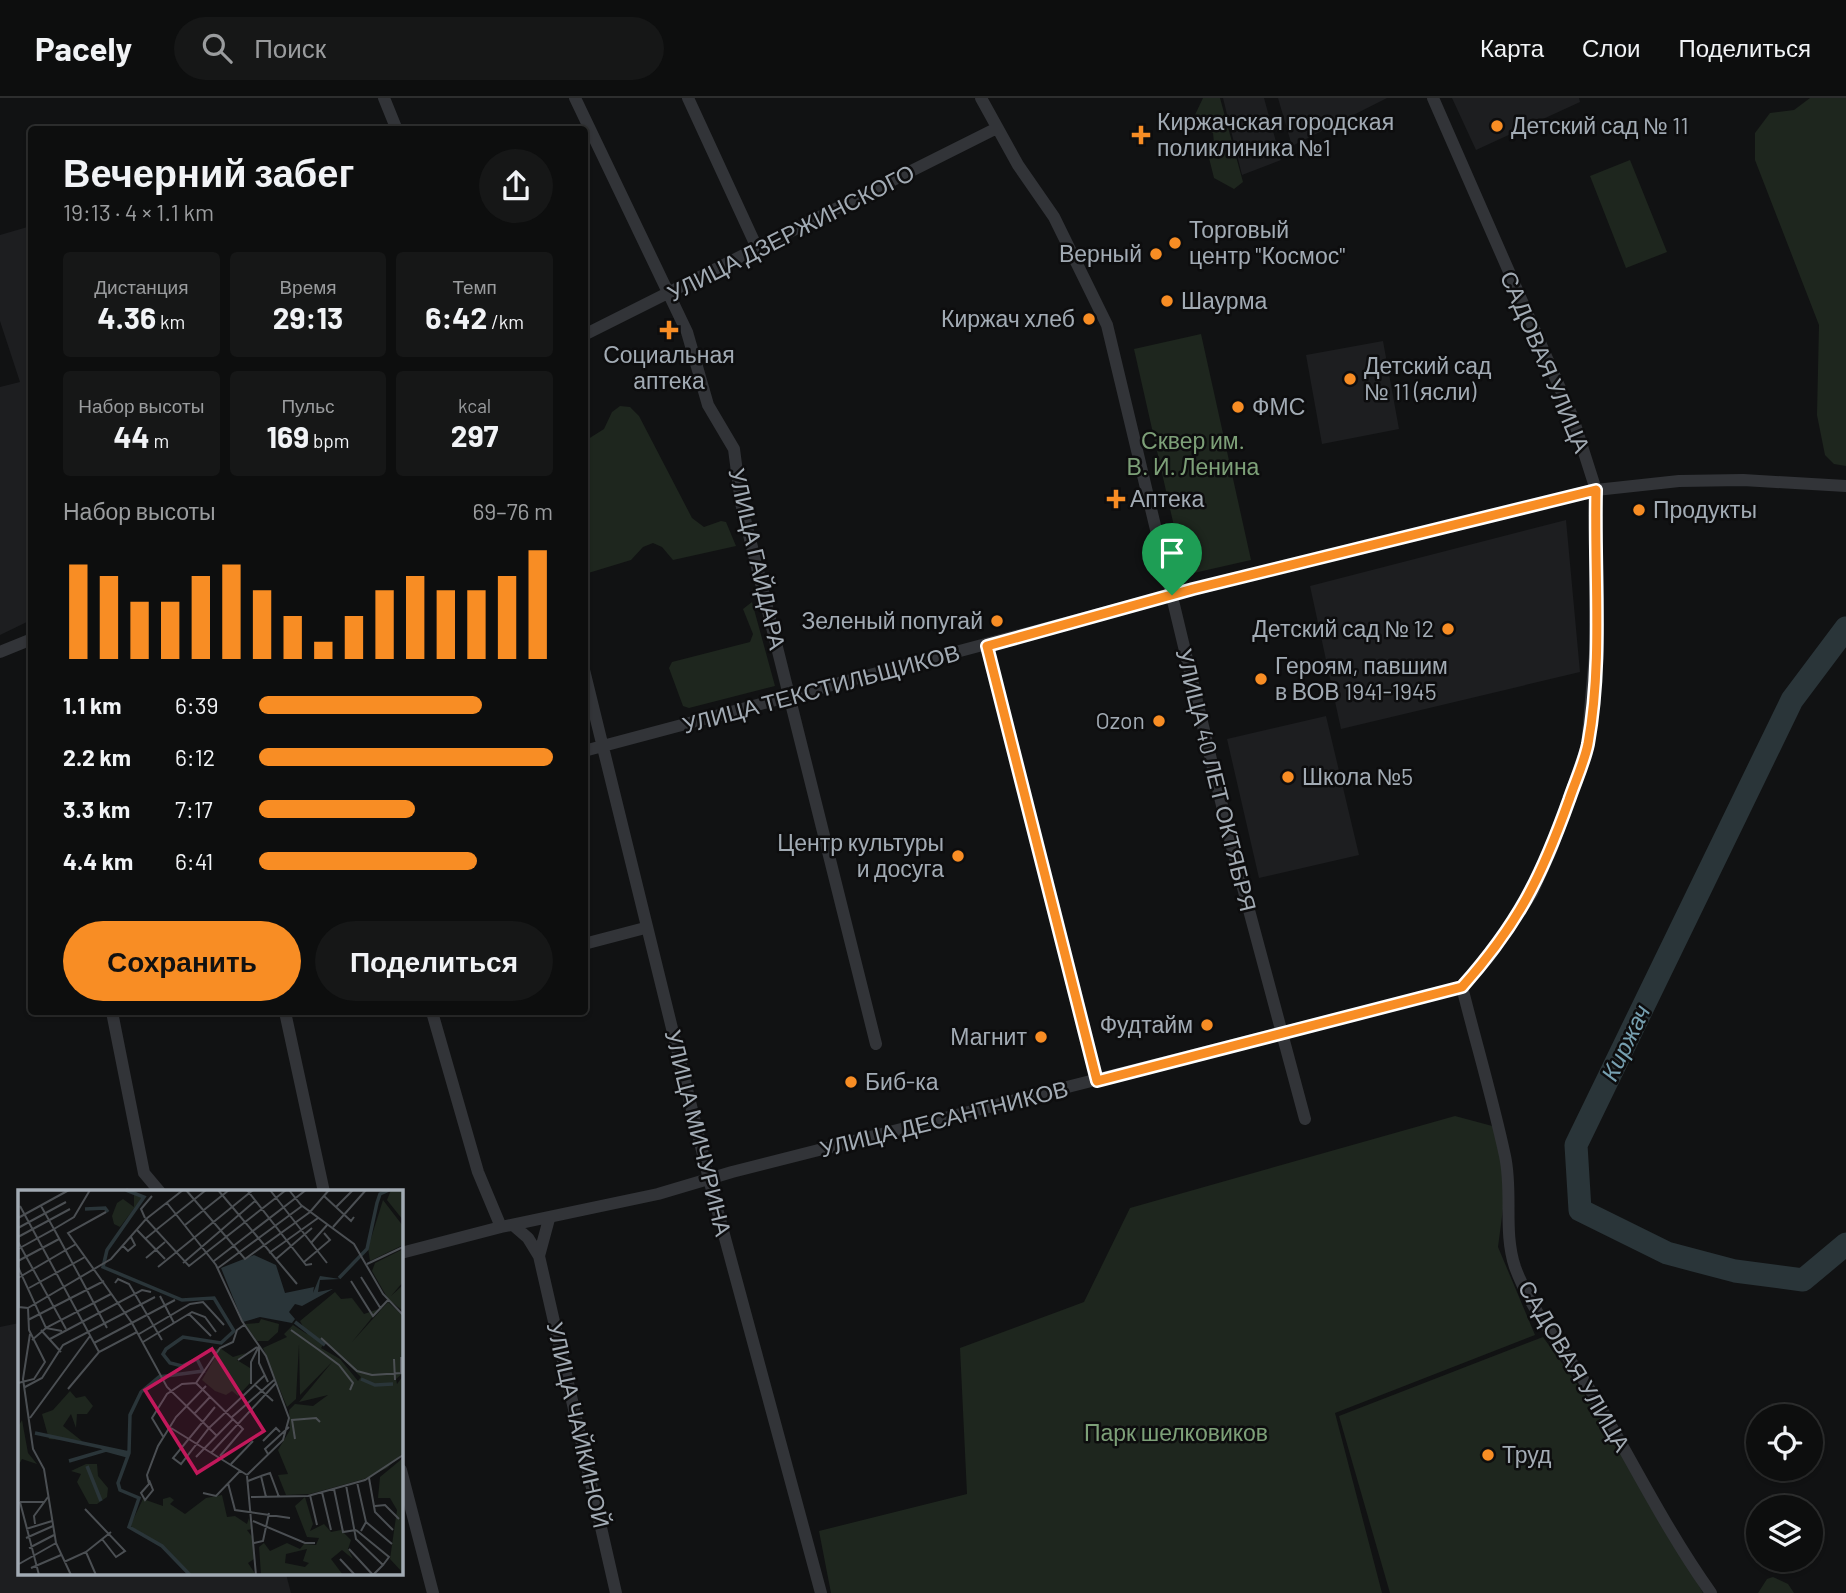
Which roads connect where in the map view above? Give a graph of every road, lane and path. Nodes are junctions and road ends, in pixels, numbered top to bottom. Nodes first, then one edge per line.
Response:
1 (384, 98) edge
2 (575, 98) edge
3 (688, 98) edge
4 (981, 98) edge
5 (1433, 98) edge
6 (395, 126) edge
7 (997, 128) junction
8 (758, 250) junction
9 (668, 295) junction
10 (588, 333) edge
11 (1841, 486) edge
12 (1596, 490) junction
13 (1172, 595) junction
14 (28, 641) edge
15 (987, 646) junction
16 (0, 652) edge
17 (588, 684) edge
18 (790, 698) junction
19 (605, 746) junction
20 (588, 750) edge
21 (645, 928) junction
22 (588, 943) edge
23 (1462, 987) junction
24 (113, 1015) edge
25 (286, 1015) edge
26 (433, 1015) edge
27 (1280, 1035) junction
28 (876, 1044) dead end
29 (1097, 1081) junction
30 (1305, 1119) dead end
31 (709, 1178) junction
32 (158, 1190) edge
33 (324, 1190) edge
34 (549, 1219) junction
35 (507, 1226) junction
36 (402, 1253) edge
37 (539, 1256) junction
38 (402, 1474) edge
39 (433, 1593) edge
40 (616, 1593) edge
41 (821, 1593) edge
42 (1711, 1593) edge

1 - 6 street
2 - 9 street, УЛИЦА ГАЙДАРА
3 - 8 street
4 - 7 street, УЛИЦА 40 ЛЕТ ОКТЯБРЯ
5 - 12 street, САДОВАЯ УЛИЦА
7 - 8 street, УЛИЦА ДЗЕРЖИНСКОГО
7 - 13 street, УЛИЦА 40 ЛЕТ ОКТЯБРЯ
8 - 9 street, УЛИЦА ДЗЕРЖИНСКОГО
9 - 10 street, УЛИЦА ДЗЕРЖИНСКОГО
9 - 18 street, УЛИЦА ГАЙДАРА
11 - 12 street, УЛИЦА ТЕКСТИЛЬЩИКОВ
12 - 13 street, УЛИЦА ТЕКСТИЛЬЩИКОВ
12 - 23 street, САДОВАЯ УЛИЦА
13 - 15 street, УЛИЦА ТЕКСТИЛЬЩИКОВ
13 - 27 street, УЛИЦА 40 ЛЕТ ОКТЯБРЯ
14 - 16 street
15 - 18 street, УЛИЦА ТЕКСТИЛЬЩИКОВ
15 - 29 street
17 - 19 street, УЛИЦА МИЧУРИНА
18 - 19 street, УЛИЦА ТЕКСТИЛЬЩИКОВ
18 - 28 street, УЛИЦА ГАЙДАРА
19 - 20 street, УЛИЦА ТЕКСТИЛЬЩИКОВ
19 - 21 street, УЛИЦА МИЧУРИНА
21 - 22 street
21 - 31 street, УЛИЦА МИЧУРИНА
23 - 27 street, УЛИЦА ДЕСАНТНИКОВ
23 - 42 street, САДОВАЯ УЛИЦА
24 - 32 street
25 - 33 street
26 - 35 street, УЛИЦА ЧАЙКИНОЙ
27 - 29 street, УЛИЦА ДЕСАНТНИКОВ
27 - 30 street, УЛИЦА 40 ЛЕТ ОКТЯБРЯ
29 - 31 street, УЛИЦА ДЕСАНТНИКОВ
31 - 34 street, УЛИЦА ДЕСАНТНИКОВ
31 - 41 street, УЛИЦА МИЧУРИНА
34 - 35 street, УЛИЦА ДЕСАНТНИКОВ
34 - 37 street, УЛИЦА ЧАЙКИНОЙ
35 - 36 street
35 - 37 street, УЛИЦА ЧАЙКИНОЙ
37 - 40 street, УЛИЦА ЧАЙКИНОЙ
38 - 39 street

